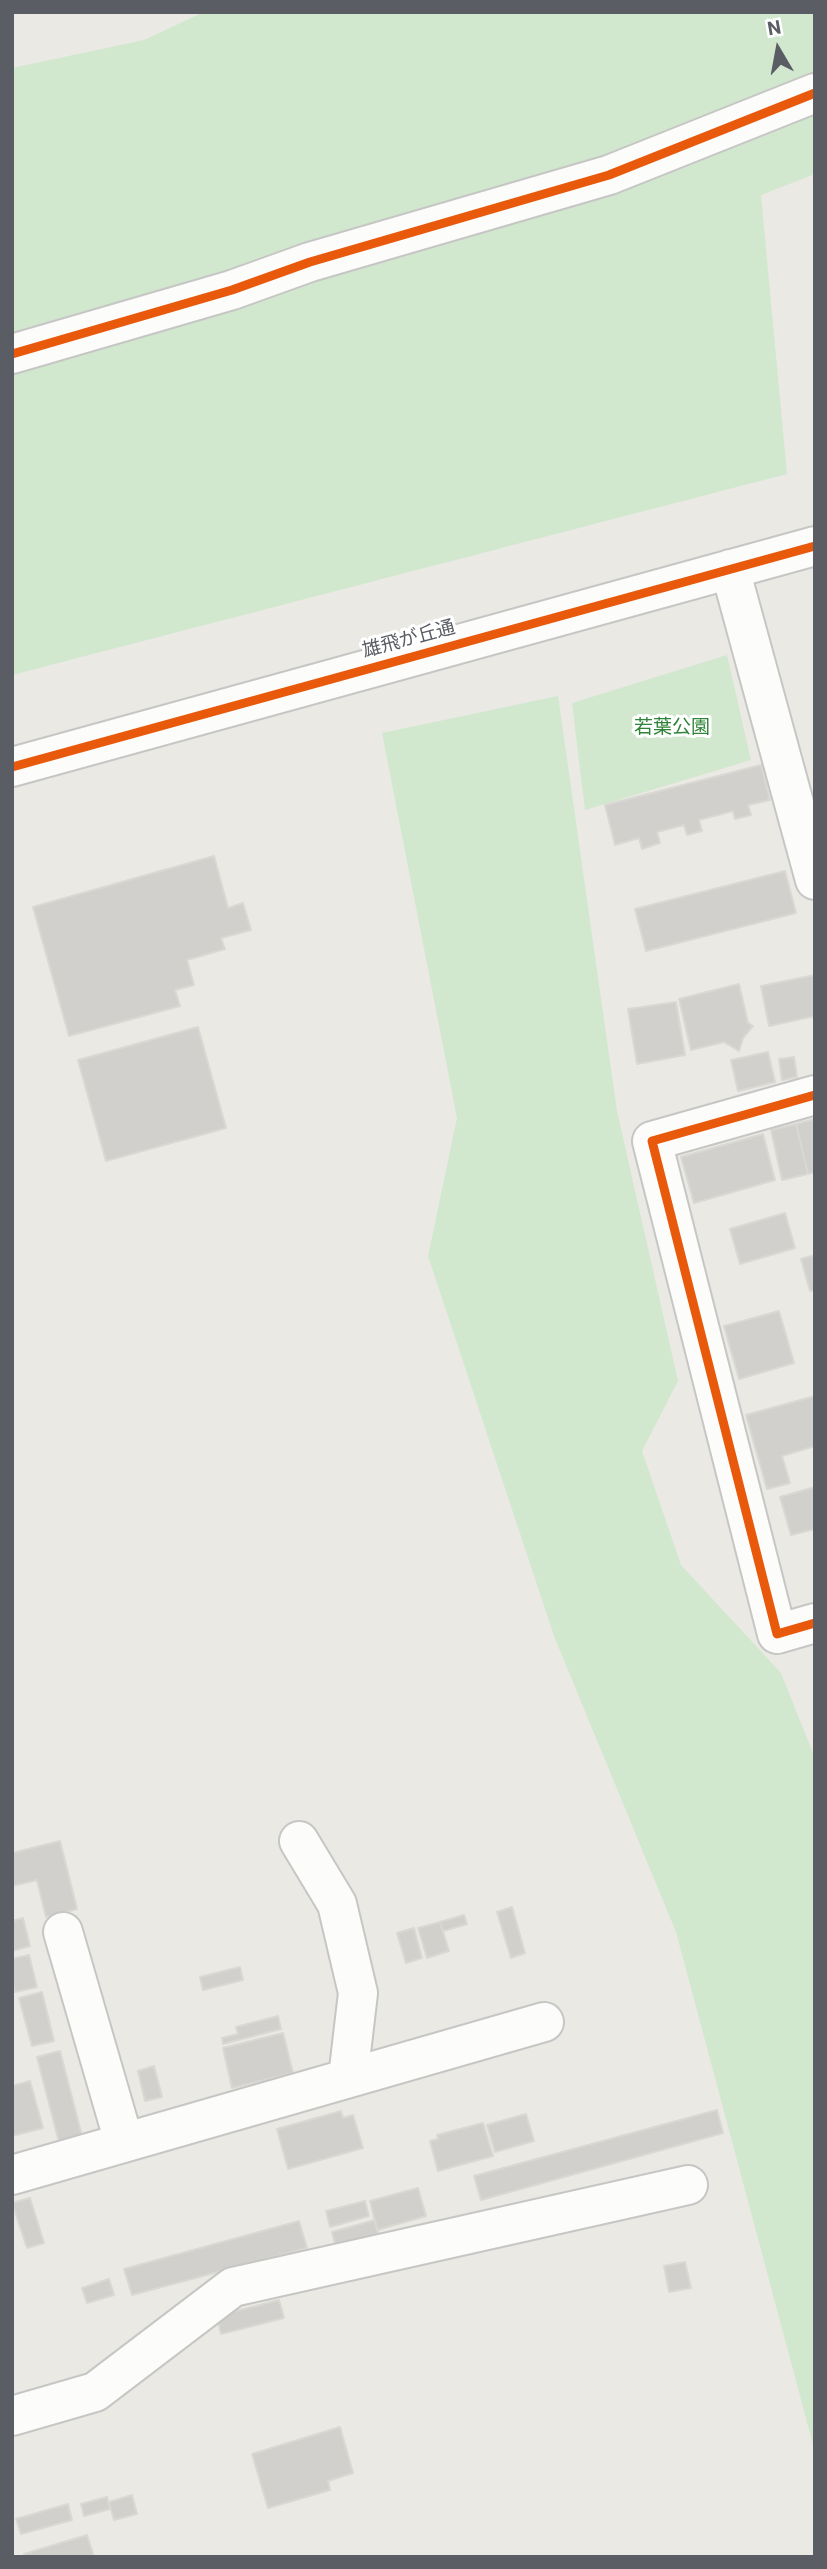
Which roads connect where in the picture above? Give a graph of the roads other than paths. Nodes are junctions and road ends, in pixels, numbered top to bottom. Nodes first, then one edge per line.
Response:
1 (815, 93) edge
2 (12, 354) edge
3 (815, 546) edge
4 (730, 569) junction
5 (12, 767) edge
6 (815, 880) edge
7 (815, 1095) edge
8 (815, 1623) edge
9 (299, 1841) dead end
10 (63, 1932) dead end
11 (544, 2022) dead end
12 (348, 2078) junction
13 (124, 2142) junction
14 (12, 2175) edge
15 (688, 2185) dead end
16 (12, 2416) edge

1 - 2 street
3 - 4 street, 雄飛が丘通
4 - 5 street, 雄飛が丘通
4 - 6 street
7 - 8 street
9 - 12 street
10 - 13 street
11 - 12 street
12 - 13 street
13 - 14 street
15 - 16 street

